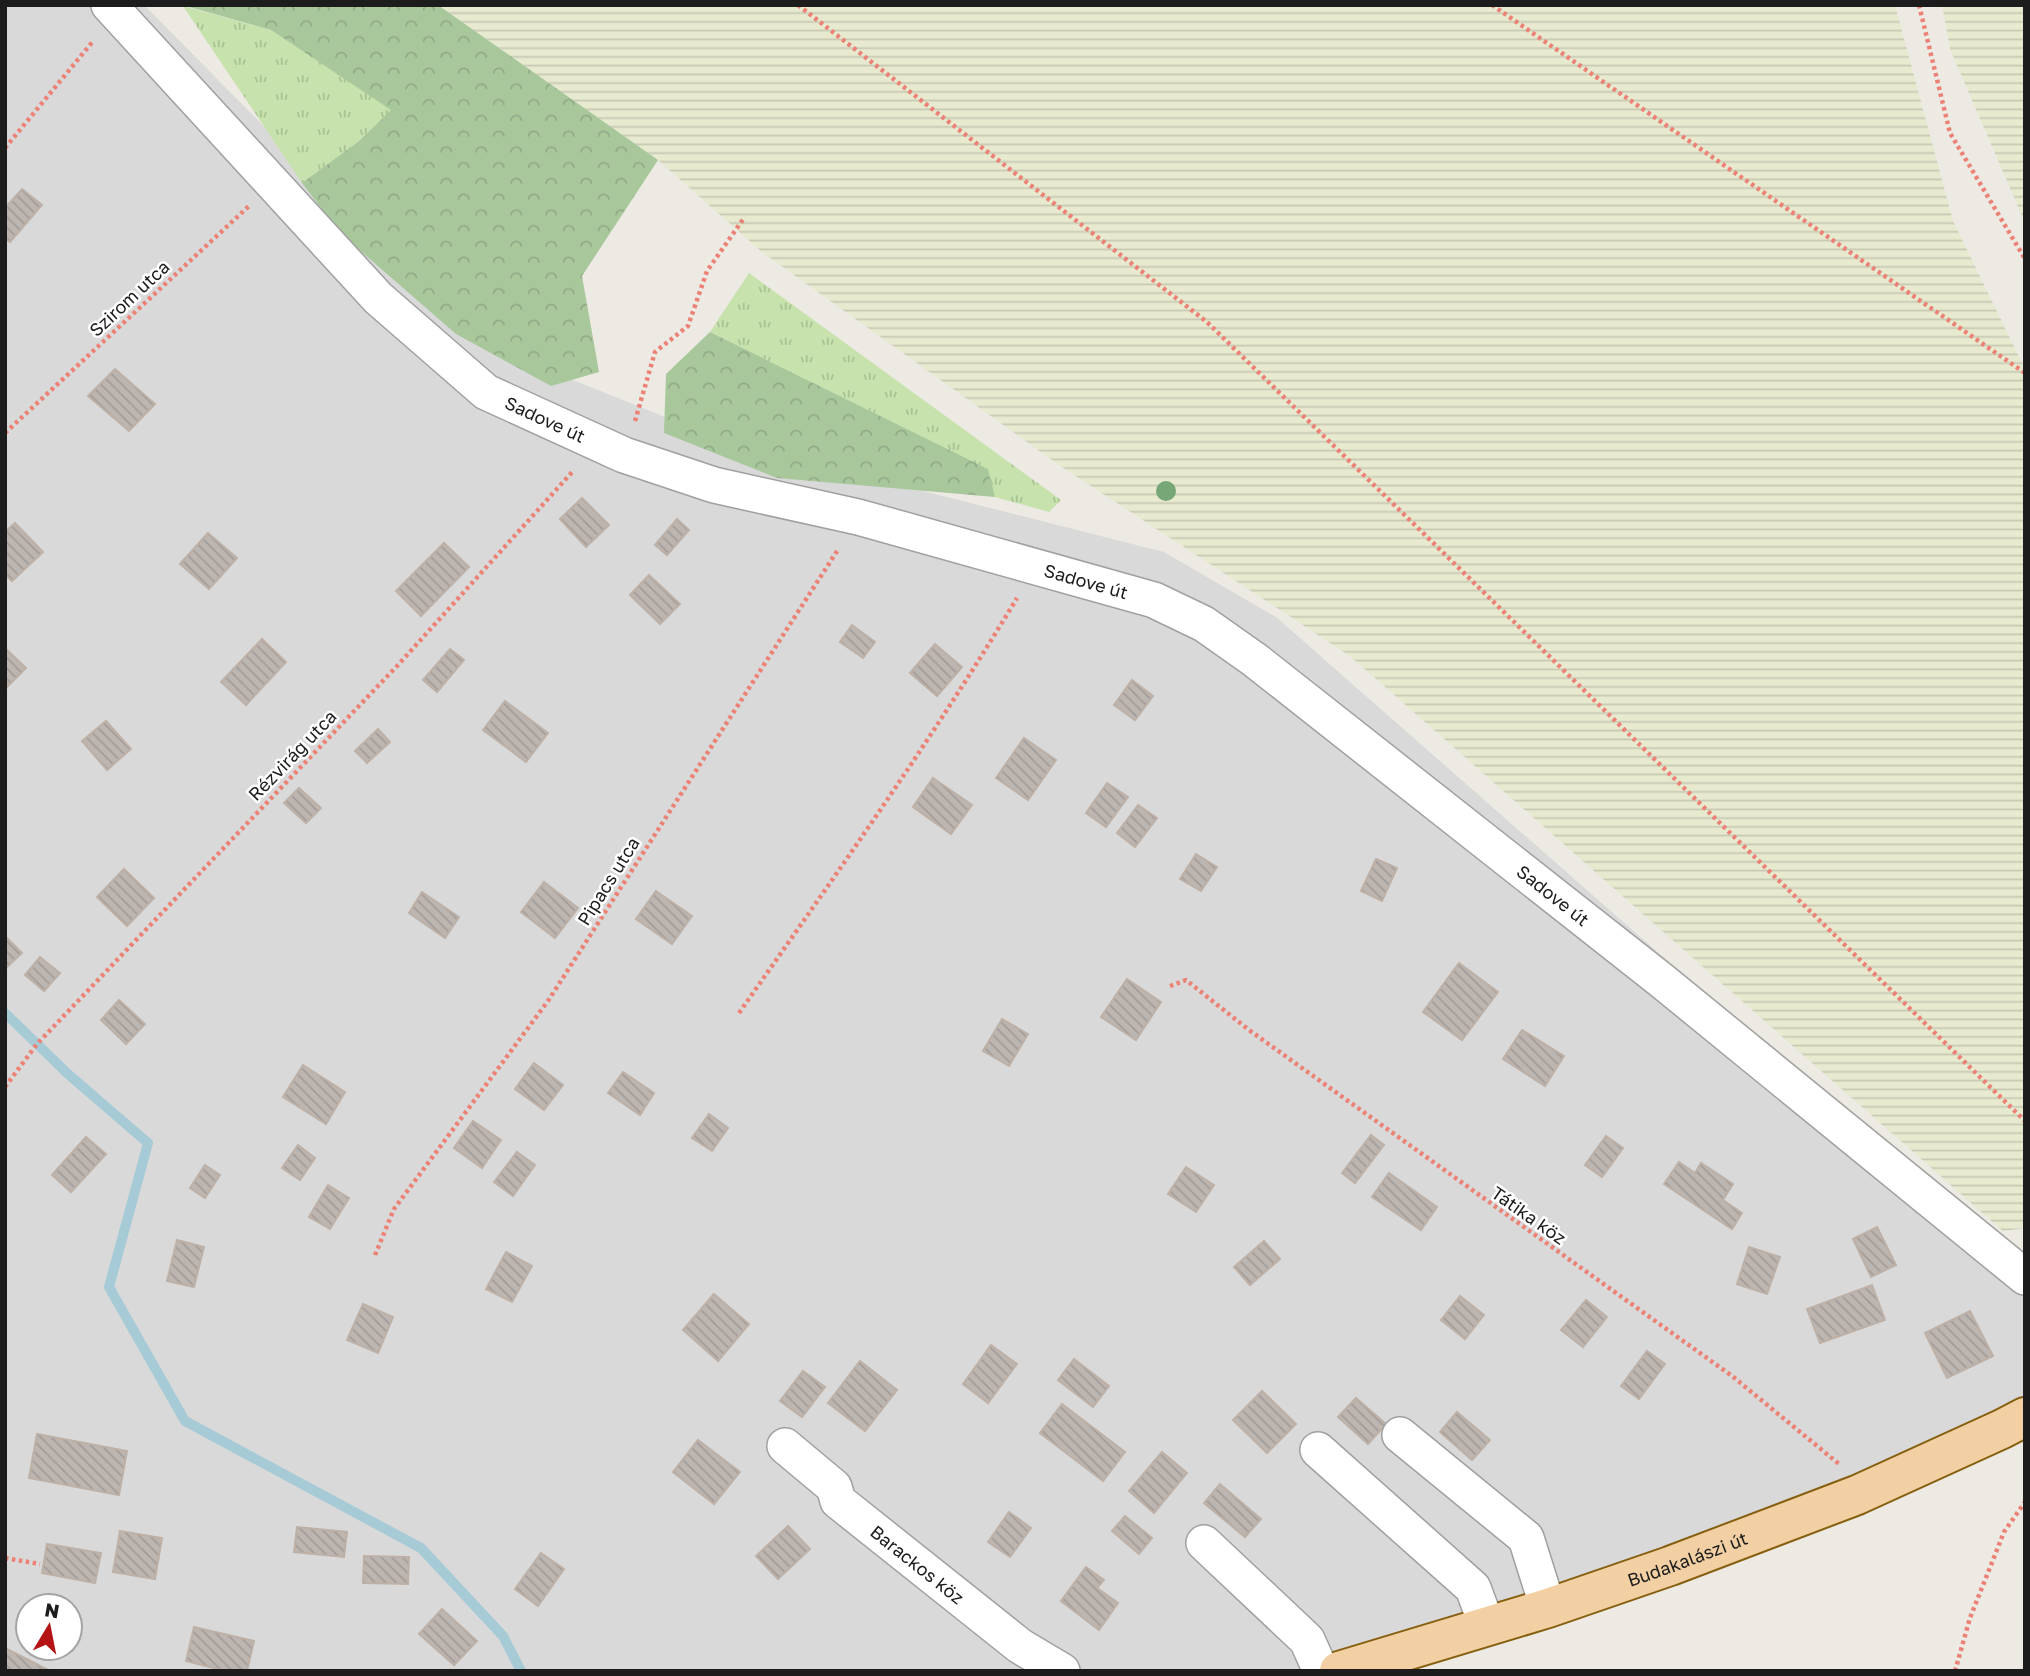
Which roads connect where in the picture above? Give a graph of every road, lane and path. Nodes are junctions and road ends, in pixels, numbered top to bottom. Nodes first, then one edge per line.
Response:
1 (798, 5) edge
2 (1492, 5) edge
3 (1919, 5) edge
4 (112, 9) edge
5 (5, 148) edge
6 (272, 184) junction
7 (744, 218) dead end
8 (2025, 258) edge
9 (2025, 373) edge
10 (5, 433) edge
11 (614, 451) junction
12 (858, 517) junction
13 (1035, 568) junction
14 (1170, 986) dead end
15 (739, 1013) dead end
16 (5, 1087) edge
17 (2025, 1121) edge
18 (375, 1255) dead end
19 (2025, 1277) edge
20 (2025, 1417) edge
21 (1400, 1435) dead end
22 (785, 1446) dead end
23 (1318, 1450) dead end
24 (1857, 1495) junction
25 (2025, 1502) edge
26 (1203, 1543) dead end
27 (5, 1558) edge
28 (40, 1564) dead end
29 (1548, 1608) junction
30 (1487, 1626) junction
31 (1062, 1671) edge
32 (1321, 1671) edge
33 (1339, 1671) edge
34 (1955, 1671) edge

1 - 17 path
2 - 9 path
3 - 8 path
4 - 5 path
4 - 6 street, Sadove út
6 - 10 path, Szirom utca
6 - 11 street, Sadove út
7 - 11 path
11 - 12 street, Sadove út
11 - 16 path, Rézvirág utca
12 - 13 street, Sadove út
12 - 18 path, Pipacs utca
13 - 15 path
13 - 19 street, Sadove út
14 - 24 path, Tátika köz
20 - 24 main road, Budakalászi út
21 - 29 street
22 - 31 street, Barackos köz
23 - 30 street
24 - 29 main road, Budakalászi út
25 - 34 path
26 - 32 street
27 - 28 path
29 - 30 main road, Budakalászi út
30 - 33 main road, Budakalászi út

